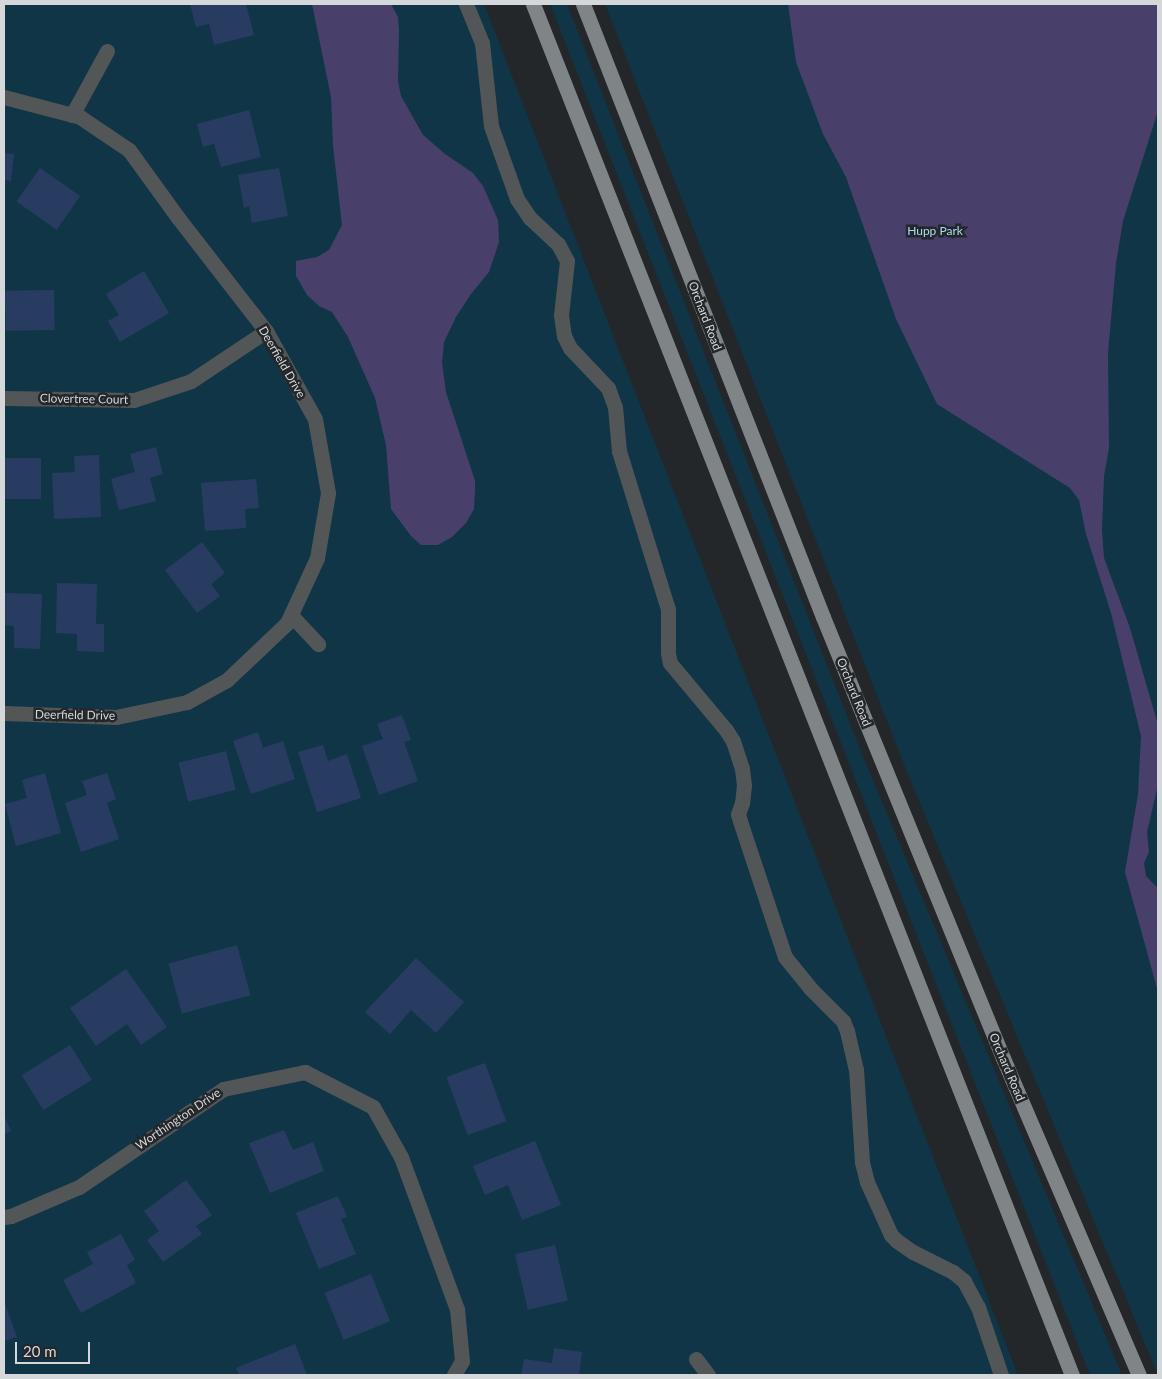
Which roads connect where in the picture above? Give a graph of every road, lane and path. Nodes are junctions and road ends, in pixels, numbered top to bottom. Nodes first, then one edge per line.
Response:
1 (466, 4) edge
2 (533, 4) edge
3 (583, 4) edge
4 (107, 51) dead end
5 (4, 97) edge
6 (72, 115) junction
7 (266, 331) junction
8 (4, 398) edge
9 (291, 616) junction
10 (318, 644) dead end
11 (4, 712) edge
12 (4, 1217) edge
13 (696, 1359) dead end
14 (454, 1375) edge
15 (708, 1375) edge
16 (1001, 1375) edge
17 (1072, 1375) edge
18 (1139, 1375) edge

1 - 16 street
2 - 17 main road
3 - 18 main road, Orchard Road
4 - 6 street
5 - 6 street, Deerfield Drive
6 - 7 street, Deerfield Drive
7 - 8 street, Clovertree Court
7 - 9 street, Deerfield Drive
9 - 10 street
9 - 11 street, Deerfield Drive
12 - 14 street, Worthington Drive
13 - 15 street

